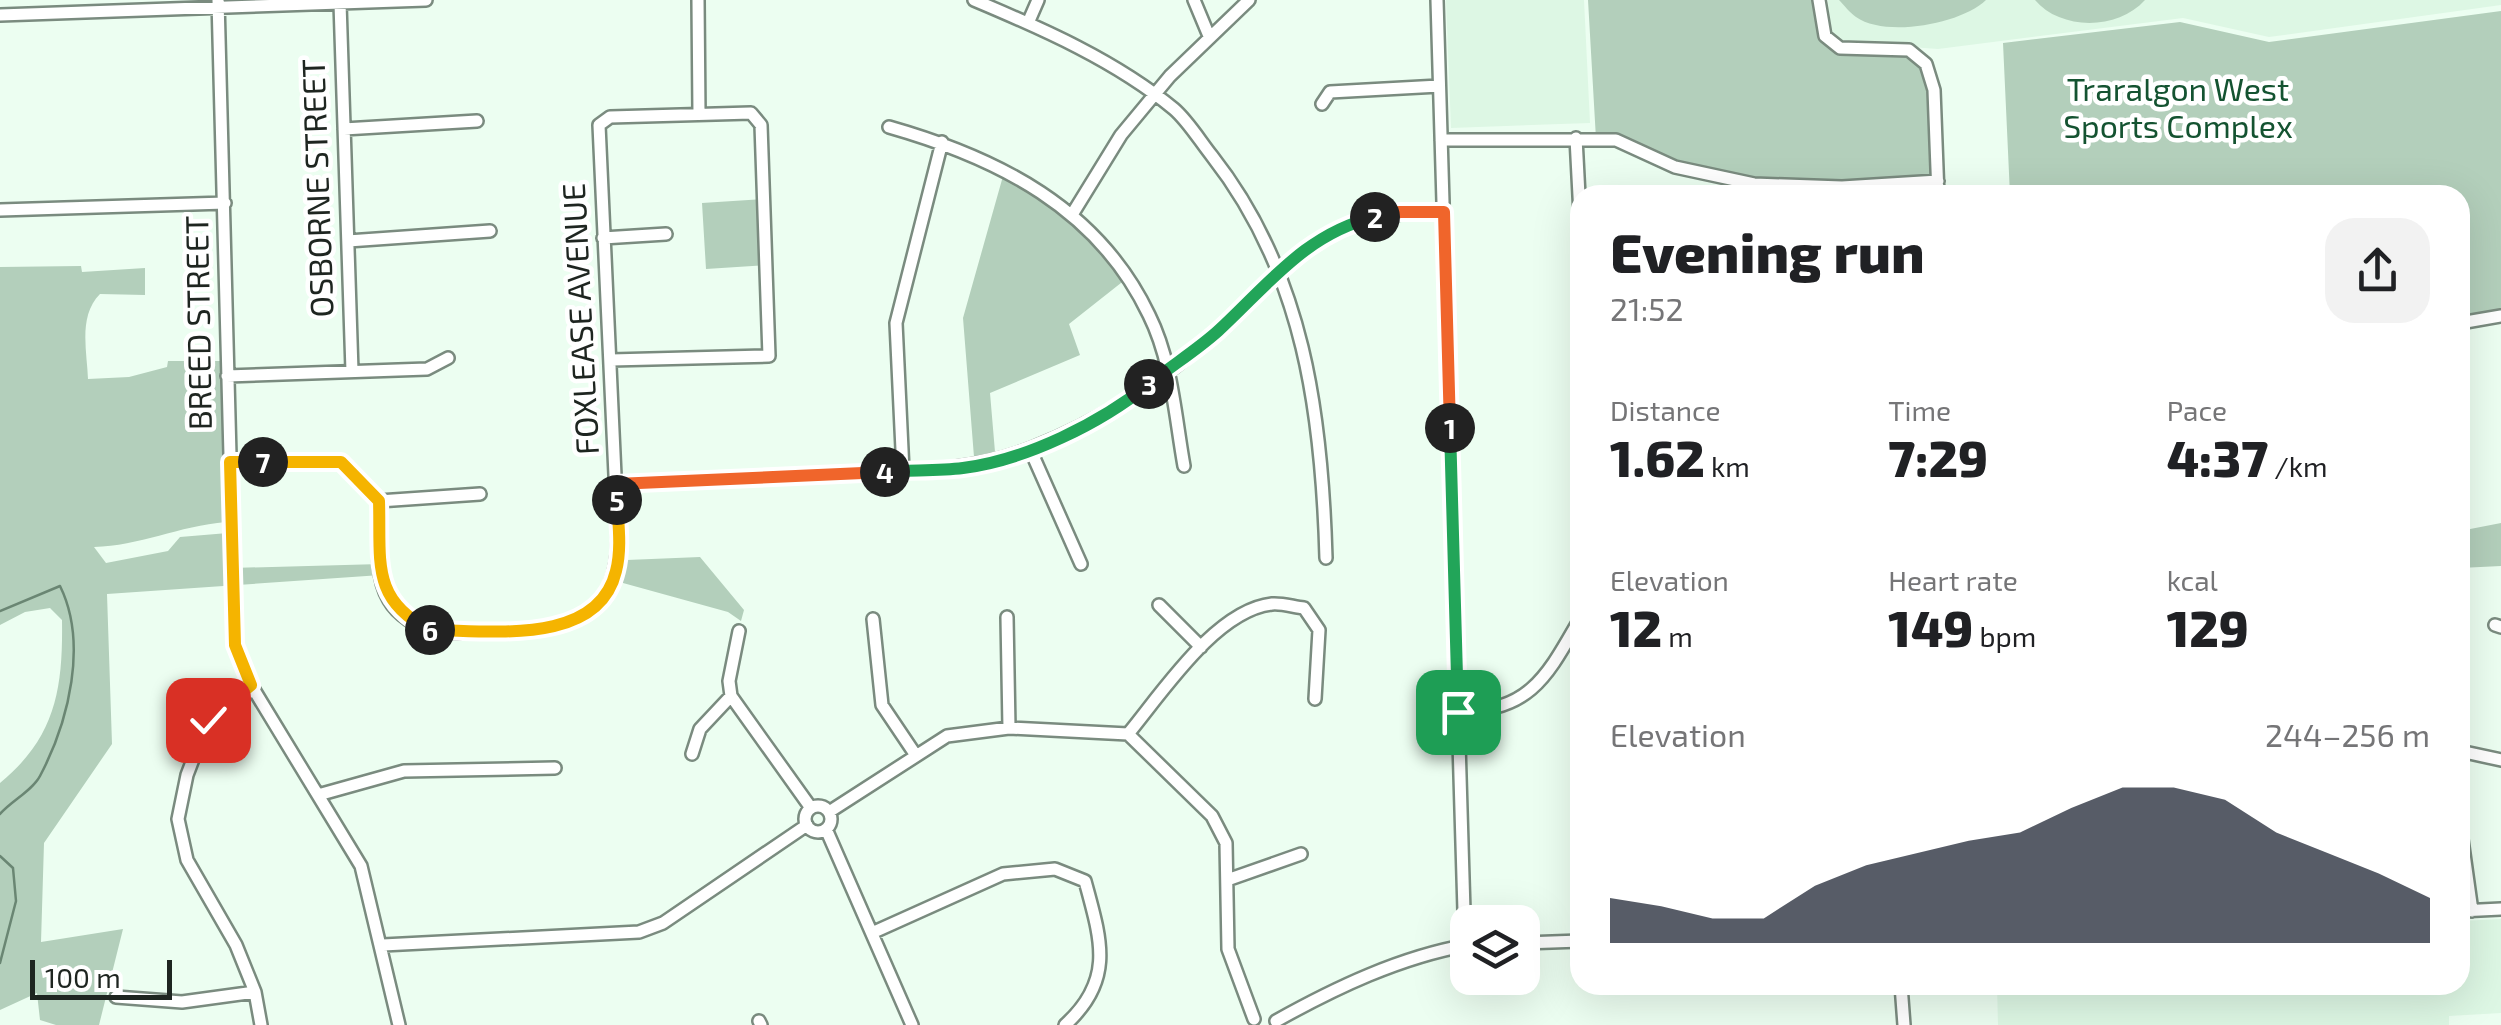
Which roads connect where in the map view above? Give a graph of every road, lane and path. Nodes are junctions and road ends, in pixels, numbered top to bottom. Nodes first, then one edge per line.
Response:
1 (426, 0) edge
2 (698, 0) edge
3 (974, 0) edge
4 (1038, 0) edge
5 (1194, 0) edge
6 (1249, 0) edge
7 (1437, 0) edge
8 (1818, 0) edge
9 (340, 3) junction
10 (218, 5) edge
11 (0, 16) edge
12 (1028, 22) junction
13 (1210, 36) junction
14 (1440, 86) junction
15 (1154, 97) junction
16 (1322, 104) dead end
17 (700, 114) junction
18 (477, 120) dead end
19 (890, 127) dead end
20 (344, 129) junction
21 (1576, 138) junction
22 (1442, 140) junction
23 (942, 142) junction
24 (1938, 180) junction
25 (1578, 185) edge
26 (1783, 185) edge
27 (1869, 185) edge
28 (1938, 185) edge
29 (224, 203) junction
30 (0, 210) edge
31 (1444, 212) junction
32 (1074, 213) junction
33 (490, 232) dead end
34 (666, 234) dead end
35 (604, 238) junction
36 (348, 241) junction
37 (1279, 270) junction
38 (2501, 316) edge
39 (2470, 321) edge
40 (448, 358) dead end
41 (611, 360) junction
42 (1168, 368) junction
43 (352, 371) junction
44 (227, 376) junction
45 (1030, 449) junction
46 (230, 462) junction
47 (1184, 466) dead end
48 (903, 471) junction
49 (616, 484) junction
50 (480, 494) dead end
51 (379, 501) junction
52 (1326, 558) dead end
53 (1081, 564) dead end
54 (1159, 605) dead end
55 (1007, 618) dead end
56 (873, 619) dead end
57 (739, 630) dead end
58 (1570, 636) edge
59 (1201, 647) junction
60 (251, 685) junction
61 (731, 696) junction
62 (1315, 700) dead end
63 (1458, 712) junction
64 (1009, 728) junction
65 (1128, 734) junction
66 (2470, 753) edge
67 (692, 754) dead end
68 (914, 754) junction
69 (2501, 760) edge
70 (555, 768) dead end
71 (318, 795) junction
72 (811, 808) junction
73 (829, 812) junction
74 (806, 825) junction
75 (826, 829) junction
76 (1301, 854) dead end
77 (1230, 879) junction
78 (1465, 905) edge
79 (2501, 910) edge
80 (2470, 911) edge
81 (874, 932) junction
82 (1570, 942) edge
83 (1540, 943) edge
84 (384, 945) junction
85 (1450, 950) edge
86 (255, 992) junction
87 (1902, 995) edge
88 (116, 996) dead end
89 (1252, 1022) edge
90 (1277, 1023) edge
91 (261, 1025) edge
92 (399, 1025) edge
93 (912, 1025) edge
94 (1065, 1025) edge
95 (1904, 1025) edge

1 - 9 street
2 - 17 street
3 - 12 street
4 - 12 street
5 - 13 street
6 - 13 street
7 - 14 street
8 - 24 street
9 - 10 street
9 - 20 street, OSBORNE STREET
10 - 11 street
10 - 29 street, BREED STREET
12 - 15 street
13 - 15 street
14 - 16 street
14 - 22 street
15 - 32 street
15 - 37 street
17 - 35 street, FOXLEASE AVENUE
17 - 41 street
18 - 20 street
19 - 23 street
20 - 36 street, OSBORNE STREET
21 - 22 street
21 - 25 street
21 - 26 street
22 - 31 street
23 - 32 street
23 - 48 street
24 - 27 street
24 - 28 street
29 - 30 street
29 - 44 street, BREED STREET
31 - 37 street
31 - 63 street
32 - 42 street
33 - 36 street
34 - 35 street
35 - 41 street, FOXLEASE AVENUE
36 - 43 street, OSBORNE STREET
37 - 42 street
37 - 52 street
38 - 39 street
40 - 43 street
41 - 49 street, FOXLEASE AVENUE
42 - 45 street
42 - 47 street
43 - 44 street
44 - 46 street, BREED STREET
45 - 48 street
45 - 53 street
46 - 51 street
46 - 60 street, BREED STREET
48 - 49 street
49 - 51 street, FOXLEASE AVENUE
50 - 51 street
54 - 59 street
55 - 64 street
56 - 68 street
57 - 61 street
58 - 63 street
59 - 62 street
59 - 65 street
60 - 71 street, BREED STREET
60 - 86 street
61 - 67 street
61 - 72 street
63 - 78 street
64 - 65 street
64 - 68 street
65 - 77 street
66 - 69 street
68 - 73 street
70 - 71 street
71 - 84 street, BREED STREET
72 - 73 street
72 - 74 street
73 - 75 street
74 - 75 street
74 - 84 street
75 - 81 street
76 - 77 street
77 - 89 street
79 - 80 street
81 - 93 street
81 - 94 street
82 - 83 street
84 - 92 street, BREED STREET
85 - 90 street
86 - 88 street
86 - 91 street
87 - 95 street
89 - 90 street

